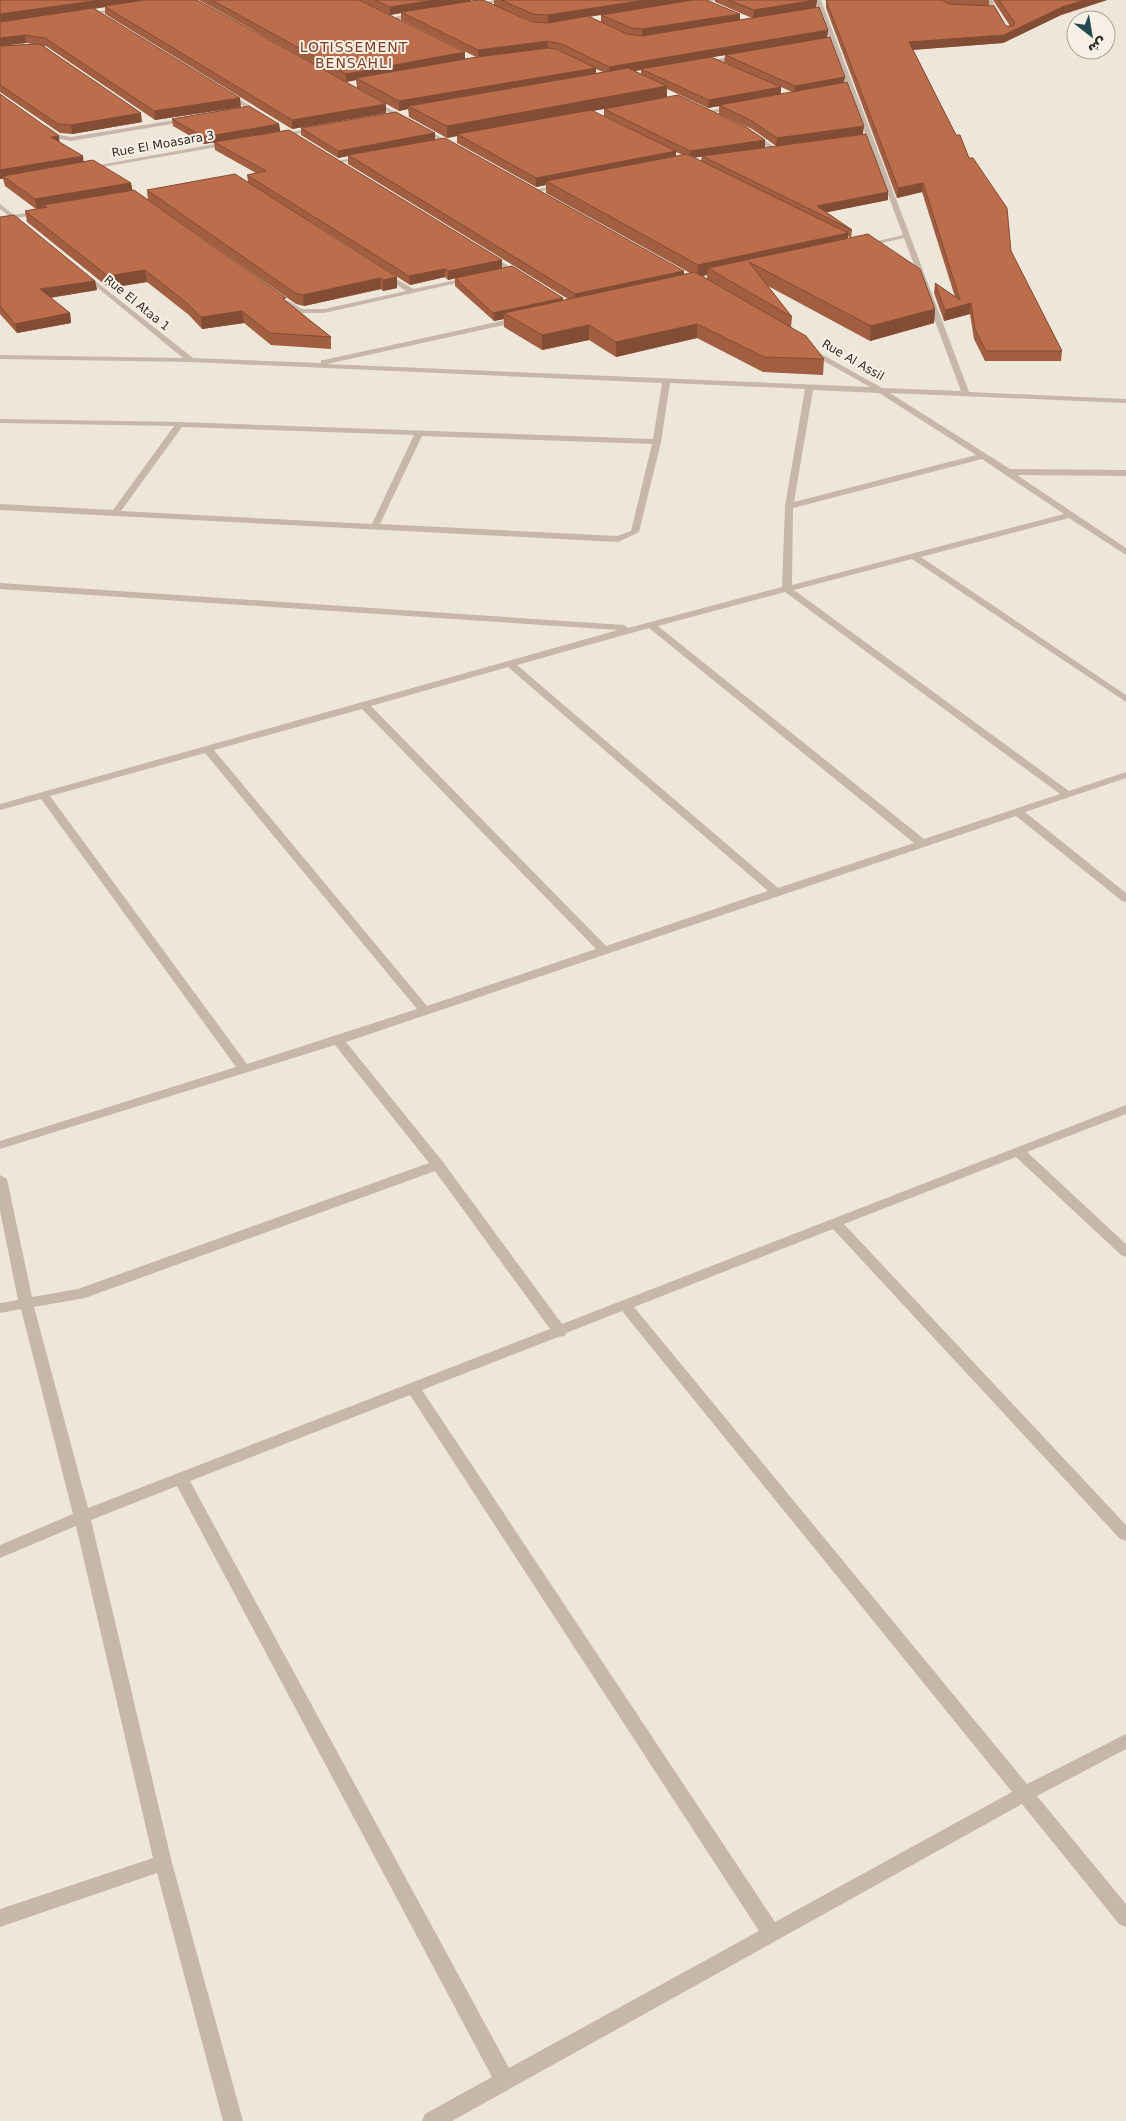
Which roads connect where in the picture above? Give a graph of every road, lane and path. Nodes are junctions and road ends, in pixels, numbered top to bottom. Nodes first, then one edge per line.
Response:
1 (474, 0) edge
2 (505, 0) edge
3 (714, 0) edge
4 (989, 0) edge
5 (703, 2) junction
6 (482, 4) junction
7 (829, 4) edge
8 (684, 5) edge
9 (820, 5) edge
10 (463, 7) edge
11 (490, 7) edge
12 (123, 8) edge
13 (720, 8) edge
14 (988, 11) edge
15 (996, 11) junction
16 (94, 12) junction
17 (812, 12) edge
18 (426, 13) edge
19 (76, 15) edge
20 (381, 15) edge
21 (103, 18) edge
22 (388, 19) junction
23 (397, 23) edge
24 (1005, 25) edge
25 (833, 40) junction
26 (824, 42) edge
27 (749, 55) edge
28 (712, 61) junction
29 (693, 64) edge
30 (721, 65) edge
31 (850, 86) junction
32 (840, 88) edge
33 (218, 89) edge
34 (362, 96) edge
35 (745, 105) edge
36 (251, 109) junction
37 (700, 109) edge
38 (242, 111) edge
39 (708, 112) junction
40 (406, 114) edge
41 (396, 115) junction
42 (716, 116) edge
43 (387, 117) edge
44 (193, 119) edge
45 (267, 119) edge
46 (146, 120) edge
47 (36, 122) edge
48 (154, 125) junction
49 (329, 127) edge
50 (283, 128) edge
51 (740, 128) edge
52 (291, 133) junction
53 (271, 137) edge
54 (869, 137) junction
55 (298, 138) edge
56 (860, 138) edge
57 (454, 140) edge
58 (242, 142) edge
59 (445, 142) junction
60 (435, 144) edge
61 (781, 148) edge
62 (774, 149) junction
63 (764, 150) edge
64 (461, 151) edge
65 (376, 155) edge
66 (330, 157) edge
67 (337, 162) junction
68 (346, 167) edge
69 (78, 170) edge
70 (572, 184) edge
71 (526, 186) edge
72 (534, 191) junction
73 (542, 196) edge
74 (0, 206) edge
75 (51, 211) edge
76 (13, 218) junction
77 (29, 230) edge
78 (906, 236) junction
79 (858, 246) edge
80 (479, 250) edge
81 (75, 267) edge
82 (512, 270) junction
83 (380, 271) edge
84 (503, 272) edge
85 (476, 278) edge
86 (527, 279) edge
87 (412, 292) junction
88 (277, 297) edge
89 (525, 317) edge
90 (804, 346) edge
91 (2, 355) edge
92 (191, 360) junction
93 (0, 365) edge
94 (306, 365) junction
95 (666, 382) junction
96 (809, 388) junction
97 (880, 390) junction
98 (966, 394) junction
99 (1126, 401) edge
100 (0, 421) edge
101 (180, 424) junction
102 (419, 434) junction
103 (657, 442) junction
104 (983, 456) junction
105 (1008, 472) junction
106 (1126, 473) edge
107 (789, 506) junction
108 (0, 507) edge
109 (114, 513) junction
110 (1069, 515) junction
111 (375, 526) junction
112 (1126, 552) edge
113 (914, 556) junction
114 (0, 586) edge
115 (787, 589) junction
116 (651, 625) junction
117 (634, 629) junction
118 (510, 664) junction
119 (1126, 700) edge
120 (364, 705) junction
121 (208, 749) junction
122 (1126, 775) edge
123 (44, 795) junction
124 (1068, 795) junction
125 (0, 807) edge
126 (1018, 812) junction
127 (923, 844) junction
128 (777, 893) junction
129 (1126, 900) edge
130 (604, 951) junction
131 (425, 1011) junction
132 (338, 1040) junction
133 (244, 1069) junction
134 (1126, 1109) edge
135 (0, 1145) edge
136 (1018, 1151) junction
137 (438, 1165) junction
138 (0, 1179) edge
139 (836, 1224) junction
140 (1126, 1252) edge
141 (26, 1302) junction
142 (624, 1305) junction
143 (0, 1308) edge
144 (560, 1332) junction
145 (412, 1388) junction
146 (181, 1479) junction
147 (82, 1517) junction
148 (1126, 1535) edge
149 (0, 1552) edge
150 (1126, 1741) edge
151 (1025, 1794) junction
152 (163, 1863) junction
153 (0, 1918) edge
154 (1126, 1918) edge
155 (772, 1934) junction
156 (505, 2081) junction
157 (232, 2121) edge
158 (432, 2121) edge

1 - 6 street
2 - 6 street
3 - 5 street
4 - 15 street
5 - 8 street
5 - 13 street
6 - 10 street
6 - 11 street
7 - 9 street
9 - 17 street
9 - 25 street
12 - 16 street
14 - 15 street
15 - 24 street
16 - 19 street
16 - 21 street
18 - 22 street
20 - 22 street
22 - 23 street
25 - 26 street
25 - 31 street
27 - 28 street
28 - 29 street
28 - 30 street
31 - 32 street
31 - 54 street
33 - 36 street
34 - 41 street
35 - 39 street
36 - 38 street
36 - 45 street
37 - 39 street
39 - 42 street
40 - 41 street
41 - 43 street
41 - 59 street
44 - 48 street
46 - 48 street
47 - 48 street
49 - 52 street
50 - 52 street
51 - 62 street
52 - 53 street
52 - 55 street
54 - 56 street
54 - 78 street
57 - 59 street
58 - 69 street, Rue El Moasara 3
59 - 60 street
59 - 64 street
61 - 62 street
62 - 63 street
65 - 67 street
66 - 67 street
67 - 68 street
70 - 72 street
71 - 72 street
72 - 73 street
74 - 76 street
75 - 76 street
76 - 77 street
78 - 79 street
78 - 98 street
80 - 82 street
81 - 92 street, Rue El Ataa 1
82 - 84 street
82 - 86 street
83 - 87 street
85 - 87 street
87 - 88 street
89 - 94 street
90 - 97 street, Rue Al Assil
91 - 92 street
91 - 93 street
92 - 94 street
94 - 95 street
95 - 96 street
95 - 103 street
96 - 97 street
96 - 107 street
97 - 98 street
97 - 104 street, Rue Al Assil
98 - 99 street
100 - 101 street
101 - 102 street
101 - 109 street
102 - 103 street
102 - 111 street
103 - 111 street
104 - 105 street, Rue Al Assil
104 - 107 street
105 - 106 street
105 - 110 street, Rue Al Assil
107 - 115 street
108 - 109 street
109 - 111 street
110 - 112 street, Rue Al Assil
110 - 113 street
113 - 115 street
113 - 119 street
114 - 117 street
115 - 116 street
115 - 124 street
116 - 117 street
116 - 127 street
117 - 118 street
118 - 120 street
118 - 128 street
120 - 121 street
120 - 130 street
121 - 123 street
121 - 131 street
122 - 124 street
123 - 125 street
123 - 133 street
124 - 126 street
126 - 127 street
126 - 129 street
127 - 128 street
128 - 130 street
130 - 131 street
131 - 132 street
132 - 133 street
132 - 137 street
133 - 135 street
134 - 136 street
136 - 139 street
136 - 140 street
137 - 141 street
137 - 144 street
138 - 141 street
139 - 142 street
139 - 148 street
141 - 143 street
141 - 147 street
142 - 144 street
142 - 151 street
144 - 145 street
145 - 146 street
145 - 155 street
146 - 147 street
146 - 156 street
147 - 149 street
147 - 152 street
150 - 151 street
151 - 154 street
151 - 155 street
152 - 153 street
152 - 157 street
155 - 156 street
156 - 158 street

